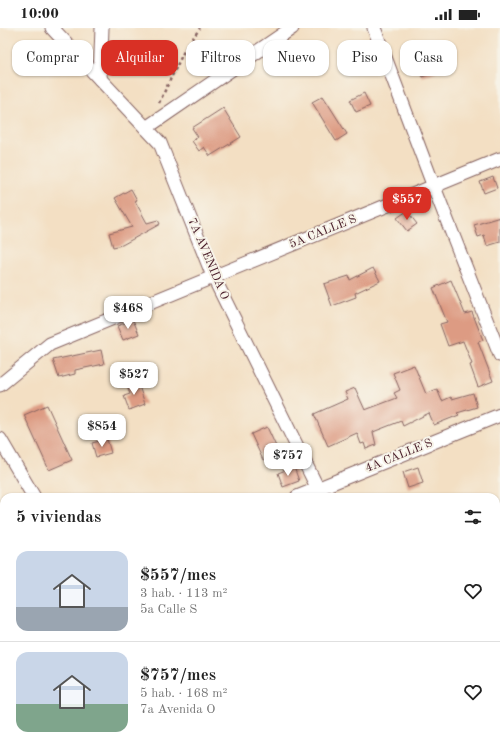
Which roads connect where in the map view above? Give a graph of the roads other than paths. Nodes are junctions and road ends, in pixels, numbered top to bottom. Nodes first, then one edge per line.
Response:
1 (52, 28) edge
2 (102, 28) edge
3 (292, 28) edge
4 (374, 28) edge
5 (100, 79) junction
6 (146, 128) junction
7 (500, 159) edge
8 (434, 187) junction
9 (213, 276) junction
10 (500, 355) edge
11 (0, 385) edge
12 (500, 415) edge
13 (0, 439) edge
14 (32, 493) edge
15 (319, 493) edge

1 - 5 street, 7A AVENIDA O
2 - 5 street
3 - 6 street
4 - 8 street
5 - 6 street, 7A AVENIDA O
6 - 9 street, 7A AVENIDA O
7 - 8 street, 5A CALLE S
8 - 9 street, 5A CALLE S
8 - 10 street
9 - 11 street, 5A CALLE S
9 - 15 street, 7A AVENIDA O
12 - 15 street, 4A CALLE S
13 - 14 street

